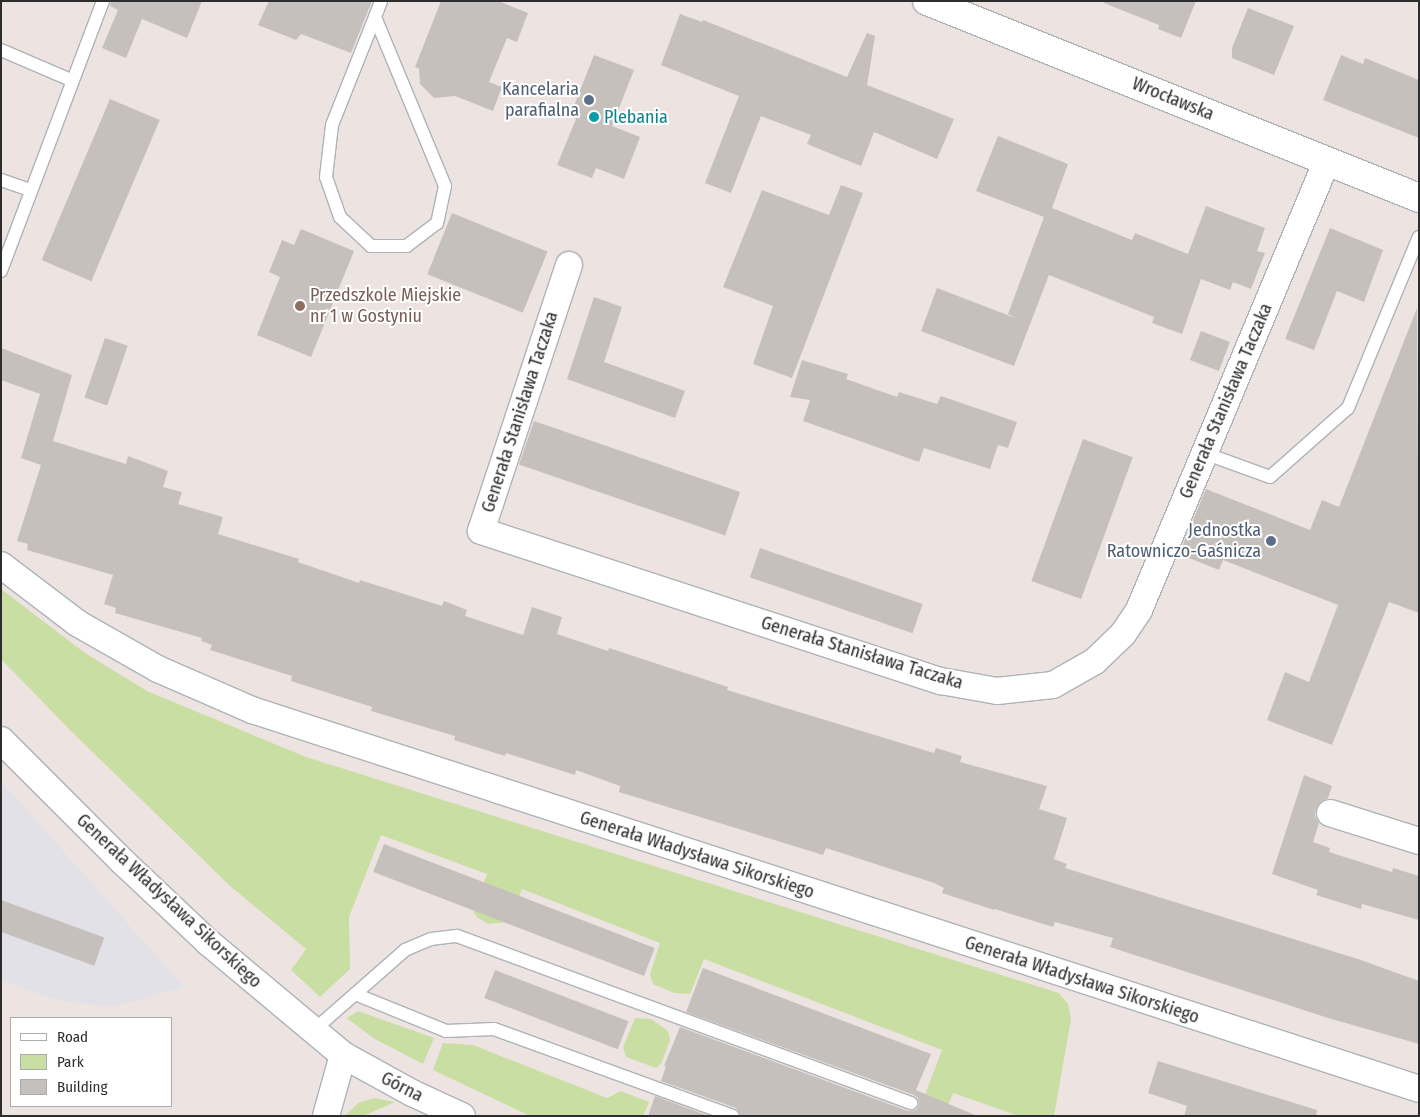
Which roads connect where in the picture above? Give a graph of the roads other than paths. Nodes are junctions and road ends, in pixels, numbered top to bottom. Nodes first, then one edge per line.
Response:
1 (103, 1) edge
2 (381, 1) edge
3 (926, 1) edge
4 (375, 17) junction
5 (1, 50) edge
6 (73, 80) junction
7 (1327, 161) junction
8 (1, 180) edge
9 (30, 190) junction
10 (1419, 198) edge
11 (1419, 237) edge
12 (569, 265) dead end
13 (1, 271) edge
14 (1204, 453) junction
15 (1, 566) edge
16 (1, 740) edge
17 (1330, 813) dead end
18 (1419, 840) edge
19 (355, 994) junction
20 (314, 1030) junction
21 (343, 1055) junction
22 (1419, 1089) edge
23 (912, 1103) dead end
24 (326, 1116) edge
25 (462, 1116) edge
26 (733, 1116) edge

1 - 6 lane
2 - 4 lane
3 - 7 street, Wrocławska
4 - 4 lane
5 - 6 lane
6 - 9 lane
7 - 10 street, Wrocławska
7 - 14 street, Generała Stanisława Taczaka
8 - 9 lane
9 - 13 lane
11 - 14 lane
12 - 14 street, Generała Stanisława Taczaka
15 - 22 street, Generała Władysława Sikorskiego
16 - 20 street, Generała Władysława Sikorskiego
17 - 18 street
19 - 20 lane
19 - 23 lane
19 - 26 lane
20 - 21 street, Generała Władysława Sikorskiego
21 - 24 street
21 - 25 street, Górna

